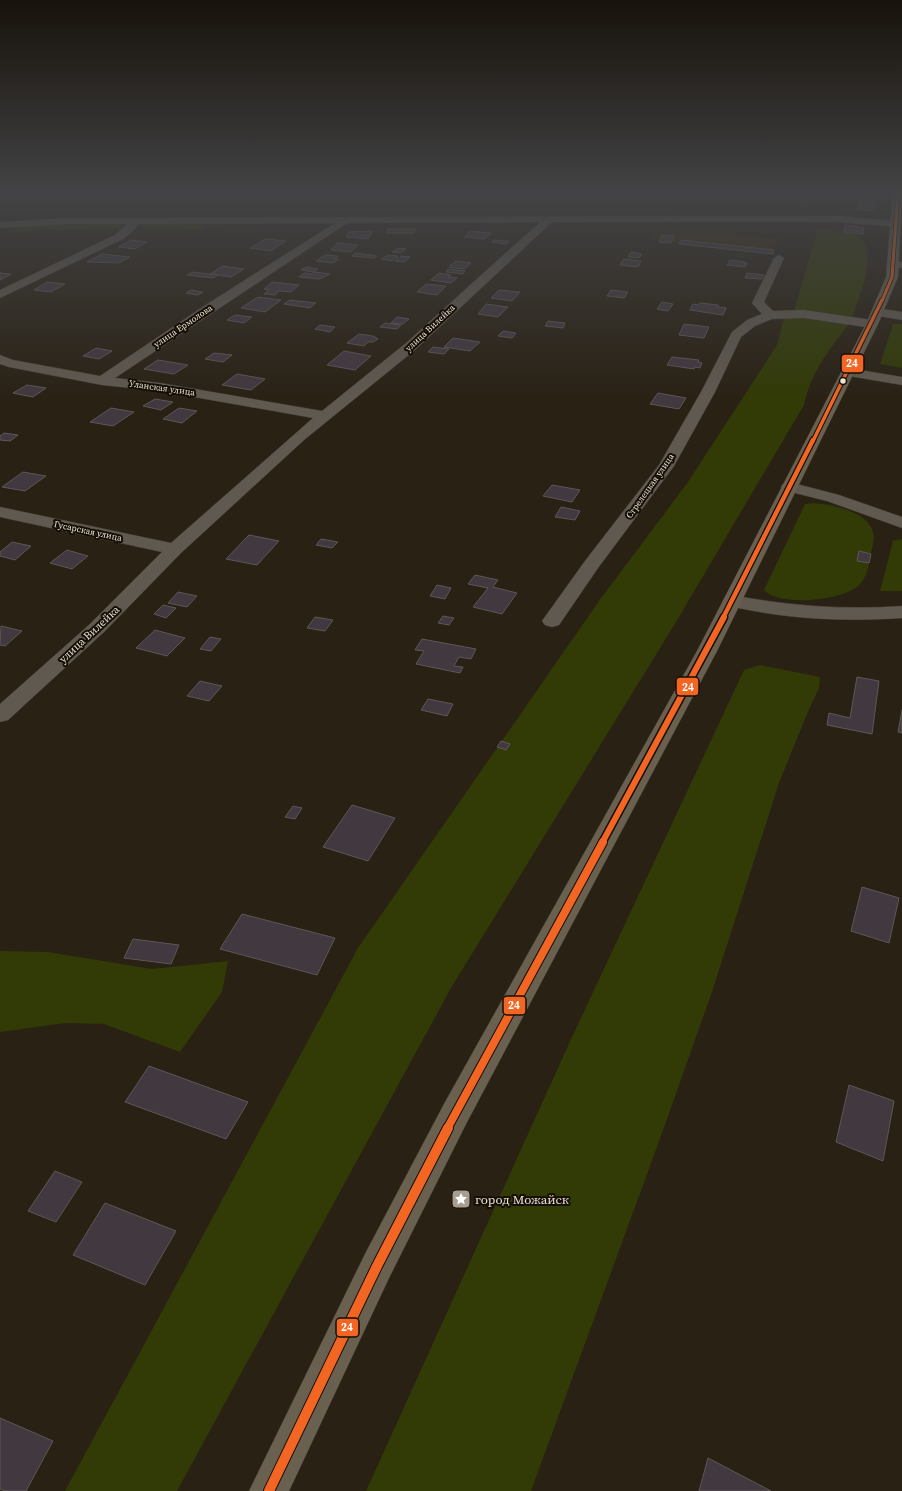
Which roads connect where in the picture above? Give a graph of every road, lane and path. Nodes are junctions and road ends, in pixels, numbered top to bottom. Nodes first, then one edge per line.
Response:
1 (69, 261) edge
2 (283, 261) edge
3 (505, 261) edge
4 (778, 261) edge
5 (898, 265) edge
6 (0, 294) edge
7 (770, 314) junction
8 (902, 316) edge
9 (874, 318) junction
10 (0, 359) edge
11 (848, 372) junction
12 (102, 381) junction
13 (902, 381) edge
14 (324, 416) junction
15 (789, 487) junction
16 (866, 509) junction
17 (902, 510) edge
18 (0, 512) edge
19 (902, 523) edge
20 (175, 549) junction
21 (732, 601) junction
22 (902, 612) edge
23 (552, 621) dead end
24 (0, 715) edge
25 (269, 1491) edge

1 - 6 street
2 - 12 street, улица Ермолова
3 - 14 street, улица Вилейка
4 - 7 street
5 - 9 main road
7 - 9 street, Стрелецкая улица
7 - 23 street, Стрелецкая улица
8 - 9 street, Стрелецкая улица
9 - 11 main road
10 - 12 street, Уланская улица
11 - 13 street
11 - 15 main road
12 - 14 street, Уланская улица
14 - 20 street, улица Вилейка
15 - 16 street
15 - 21 main road
16 - 17 street
16 - 19 street
18 - 20 street, Гусарская улица
20 - 24 street, улица Вилейка
21 - 22 street
21 - 25 main road

